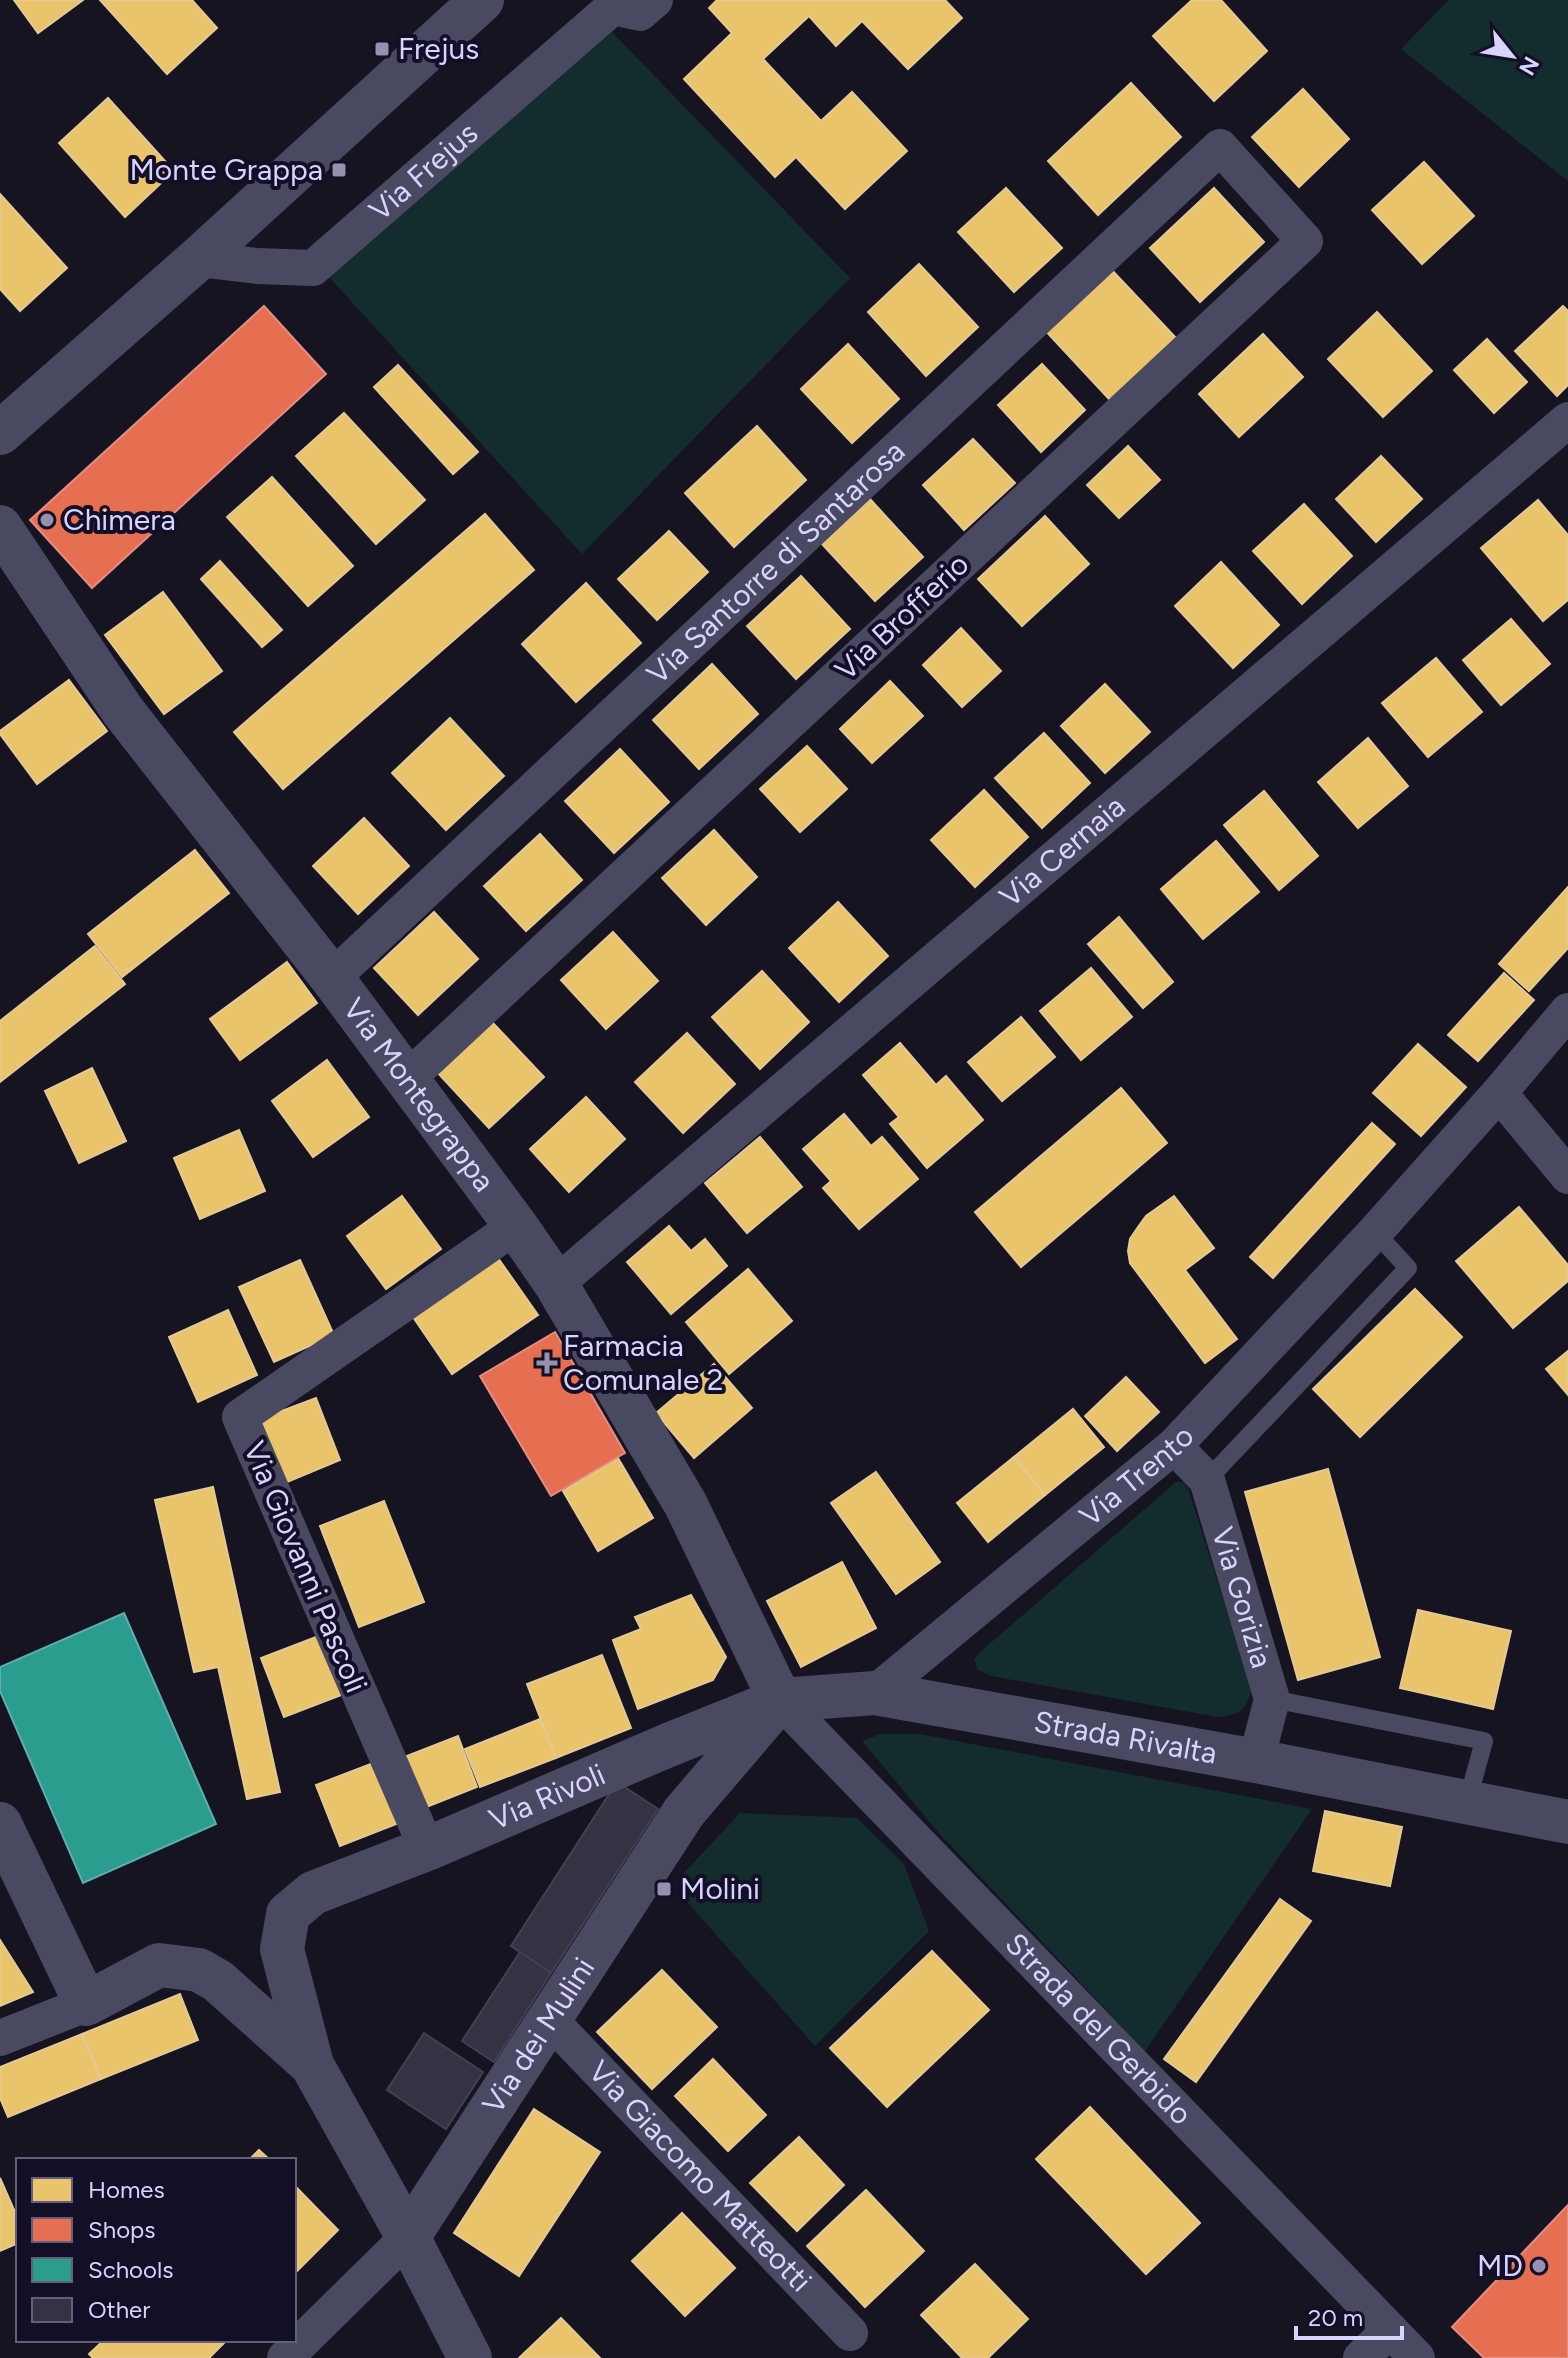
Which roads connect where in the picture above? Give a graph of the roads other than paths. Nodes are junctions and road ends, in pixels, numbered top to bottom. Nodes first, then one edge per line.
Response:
1 (482, 0) edge
2 (655, 0) edge
3 (610, 3) edge
4 (1220, 147) joint
5 (198, 259) junction
6 (1568, 420) edge
7 (0, 433) edge
8 (0, 527) edge
9 (332, 978) junction
10 (1568, 1011) edge
11 (407, 1079) junction
12 (1499, 1093) junction
13 (1568, 1176) edge
14 (516, 1226) junction
15 (1375, 1232) junction
16 (556, 1284) junction
17 (1174, 1446) junction
18 (1207, 1480) junction
19 (875, 1693) junction
20 (1272, 1699) junction
21 (780, 1700) junction
22 (1256, 1761) junction
23 (1467, 1803) junction
24 (1568, 1822) edge
25 (0, 1824) edge
26 (427, 1849) junction
27 (86, 2004) junction
28 (549, 2019) junction
29 (0, 2038) edge
30 (312, 2065) junction
31 (408, 2237) junction
32 (1390, 2330) junction
33 (850, 2333) dead end
34 (285, 2358) edge
35 (470, 2358) edge
36 (1361, 2358) edge
37 (1417, 2358) edge

1 - 5 street
2 - 3 street
3 - 5 street, Via Frejus
4 - 9 street, Via Santorre di Santarosa
4 - 11 street, Via Brofferio
5 - 7 street
6 - 16 street, Via Cernaia
8 - 9 street, Via Montegrappa
9 - 11 street, Via Montegrappa
10 - 12 street, Via Trento
11 - 14 street, Via Montegrappa
12 - 13 street
12 - 15 street, Via Trento
14 - 16 street, Via Montegrappa
14 - 26 street, Via Giovanni Pascoli
15 - 17 street, Via Trento
15 - 18 lane, Via Trento
16 - 21 street, Via Montegrappa
17 - 18 street, Via Gorizia
17 - 19 street, Via Trento
18 - 20 street, Via Gorizia
19 - 21 street, Strada Rivalta
19 - 22 street, Strada Rivalta
20 - 22 street, Via Gorizia
20 - 23 lane
21 - 26 street, Via Rivoli
21 - 28 street, Via dei Mulini
21 - 32 street, Strada del Gerbido
22 - 23 street, Strada Rivalta
23 - 24 street, Strada Rivalta
25 - 27 street
26 - 30 street, Via Rivoli
27 - 29 street
27 - 30 street
28 - 31 street, Via dei Mulini
28 - 33 street, Via Giacomo Matteotti
30 - 31 street
31 - 34 street, Via dei Mulini
31 - 35 street
32 - 36 street
32 - 37 street, Strada del Gerbido

